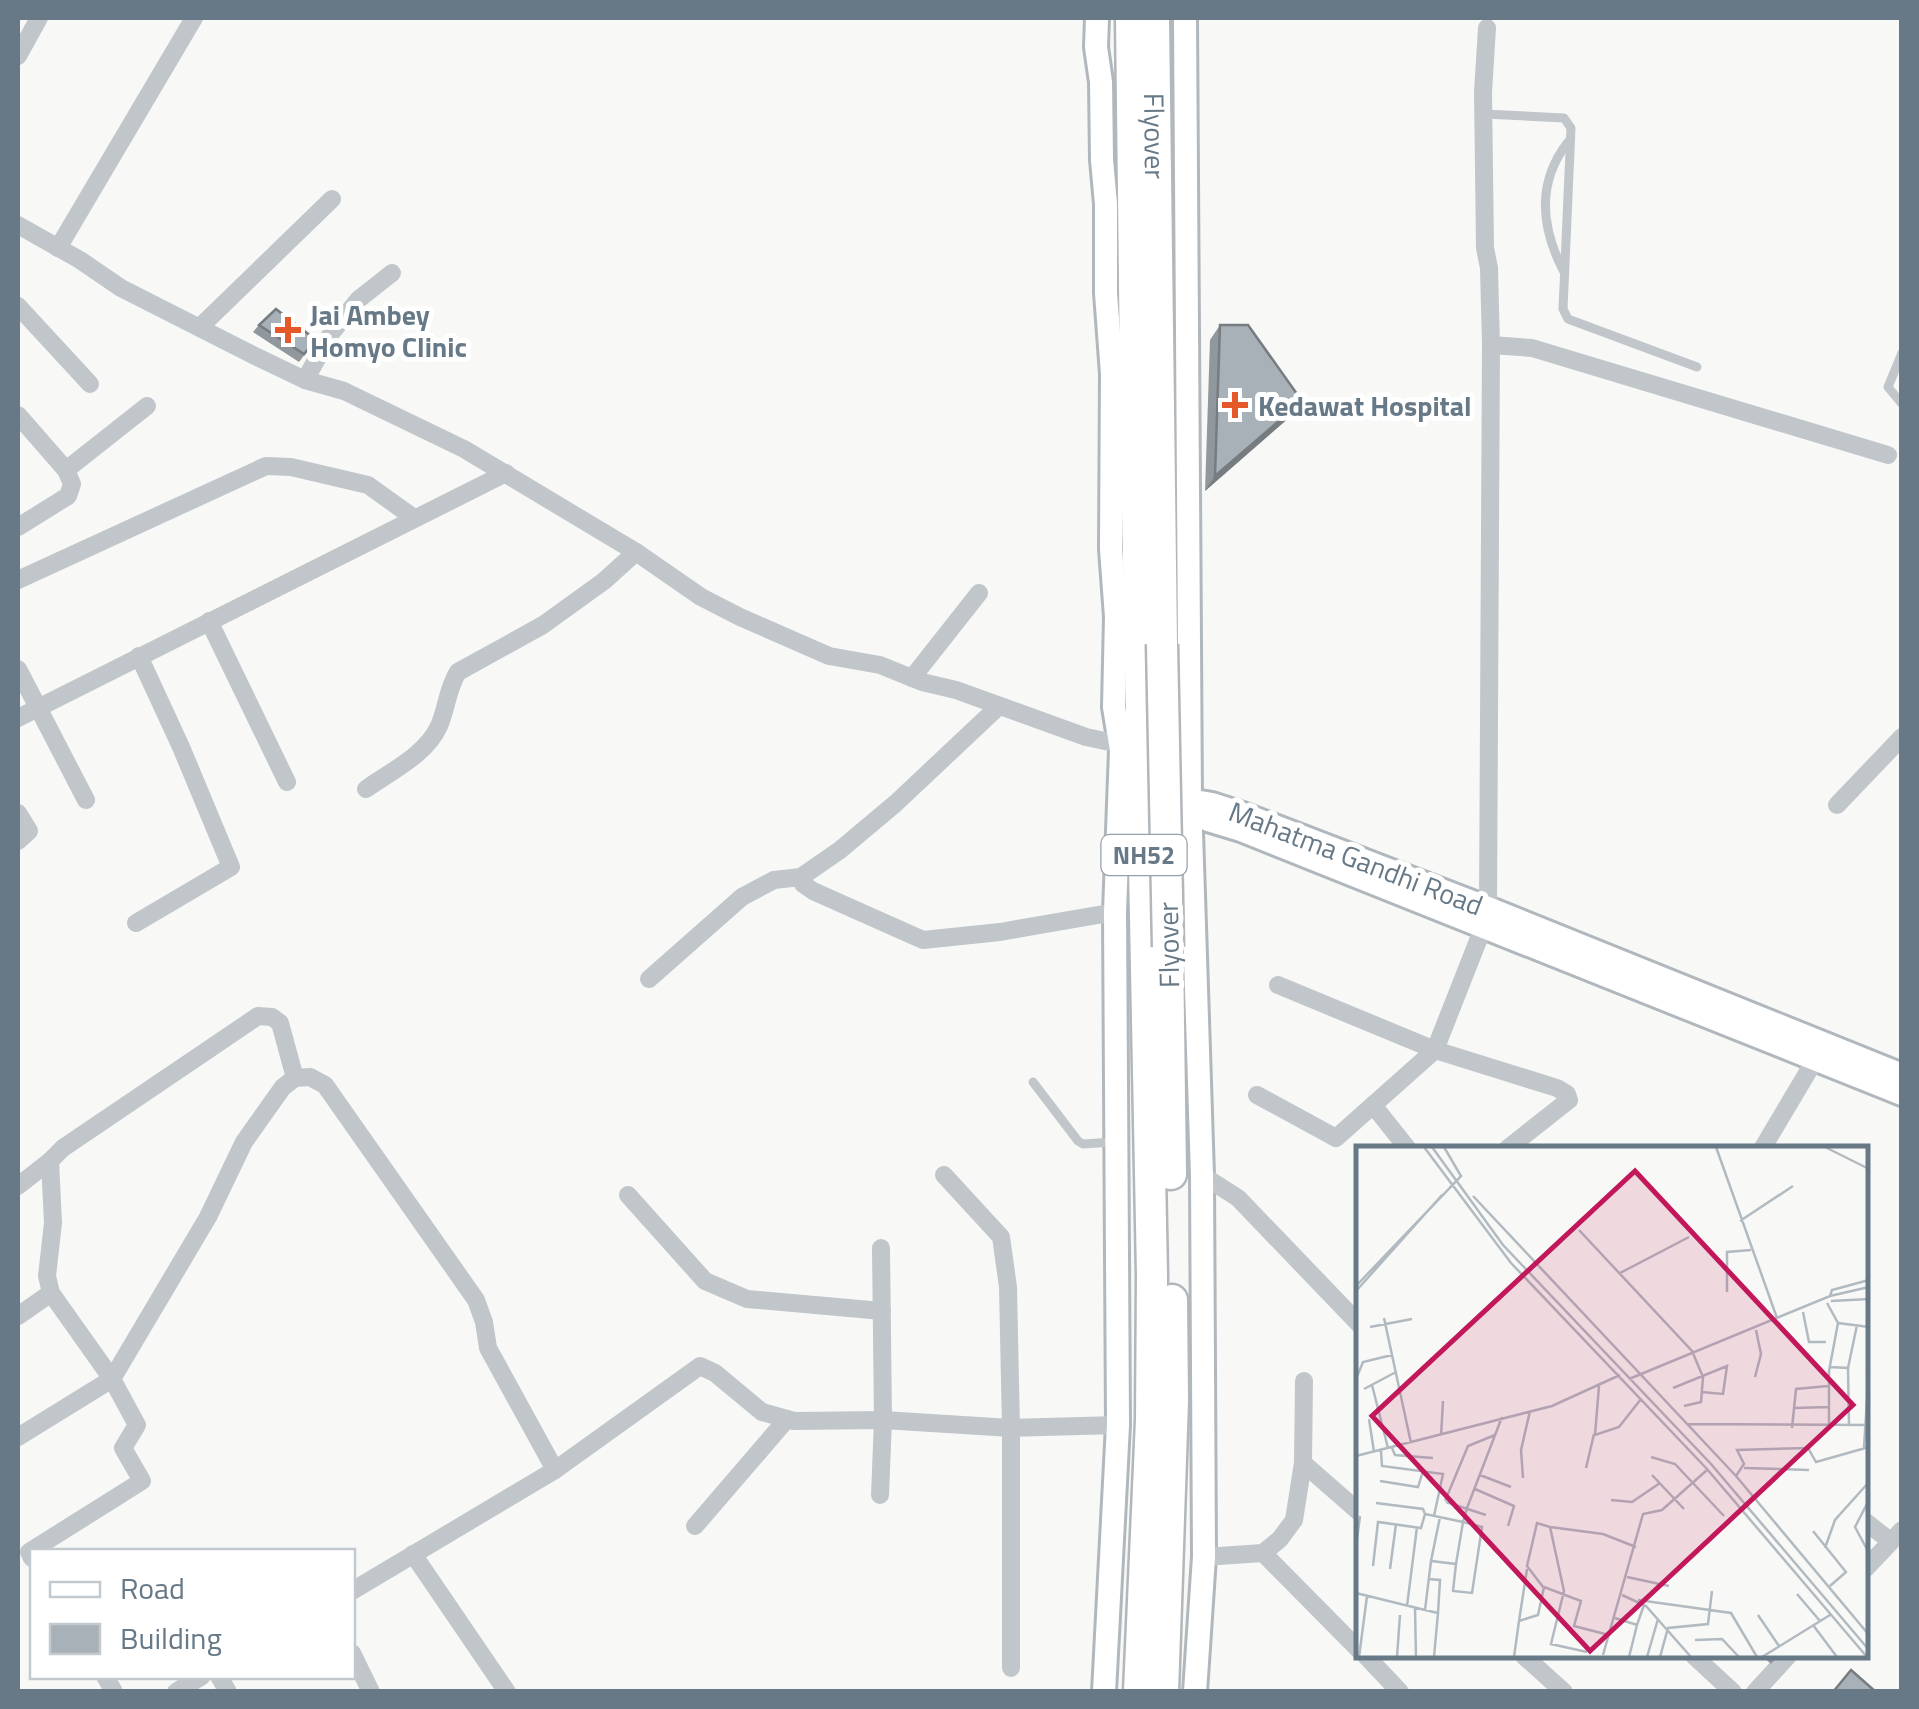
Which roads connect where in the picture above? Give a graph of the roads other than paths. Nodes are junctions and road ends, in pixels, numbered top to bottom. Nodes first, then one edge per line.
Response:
1 (38, 18) edge
2 (194, 18) edge
3 (1097, 18) edge
4 (1131, 18) edge
5 (1154, 18) edge
6 (1185, 18) edge
7 (1487, 28) dead end
8 (18, 56) edge
9 (1484, 114) junction
10 (1570, 140) junction
11 (332, 199) dead end
12 (18, 226) edge
13 (58, 248) junction
14 (392, 273) dead end
15 (1565, 274) junction
16 (18, 306) edge
17 (200, 327) junction
18 (1491, 345) junction
19 (1902, 352) edge
20 (1697, 367) dead end
21 (305, 380) junction
22 (90, 384) dead end
23 (1902, 404) edge
24 (148, 406) dead end
25 (18, 415) edge
26 (1888, 455) dead end
27 (66, 470) junction
28 (506, 473) junction
29 (414, 518) junction
30 (18, 527) edge
31 (636, 552) junction
32 (18, 580) edge
33 (979, 593) dead end
34 (209, 621) junction
35 (139, 656) junction
36 (18, 669) edge
37 (912, 678) junction
38 (38, 706) junction
39 (999, 706) junction
40 (18, 718) edge
41 (1902, 737) edge
42 (1120, 744) junction
43 (287, 782) dead end
44 (1131, 788) junction
45 (366, 789) dead end
46 (86, 800) dead end
47 (1190, 801) junction
48 (1837, 805) dead end
49 (18, 814) edge
50 (18, 841) edge
51 (801, 877) junction
52 (1115, 912) junction
53 (1485, 918) junction
54 (136, 923) dead end
55 (649, 978) dead end
56 (1278, 985) dead end
57 (1434, 1050) junction
58 (1815, 1060) junction
59 (1902, 1074) edge
60 (296, 1078) junction
61 (1033, 1082) dead end
62 (1902, 1094) edge
63 (1257, 1095) dead end
64 (1373, 1105) junction
65 (1116, 1141) junction
66 (1406, 1146) edge
67 (1511, 1146) edge
68 (1764, 1146) edge
69 (50, 1161) junction
70 (944, 1175) dead end
71 (1202, 1175) junction
72 (18, 1186) edge
73 (628, 1195) dead end
74 (881, 1248) dead end
75 (51, 1293) junction
76 (882, 1311) junction
77 (18, 1316) edge
78 (1356, 1321) edge
79 (112, 1379) junction
80 (1304, 1380) dead end
81 (787, 1419) junction
82 (883, 1420) junction
83 (1118, 1425) junction
84 (1012, 1428) junction
85 (18, 1438) edge
86 (1302, 1463) junction
87 (554, 1470) junction
88 (880, 1495) dead end
89 (1356, 1509) edge
90 (1869, 1523) edge
91 (695, 1526) dead end
92 (1896, 1536) edge
93 (34, 1549) edge
94 (1263, 1553) junction
95 (413, 1554) junction
96 (1204, 1557) junction
97 (1869, 1565) edge
98 (355, 1589) edge
99 (1356, 1647) edge
100 (355, 1659) edge
101 (1369, 1659) edge
102 (1527, 1659) edge
103 (1697, 1659) edge
104 (1785, 1659) edge
105 (1011, 1668) dead end
106 (372, 1690) edge
107 (507, 1692) edge
108 (1104, 1692) edge
109 (1139, 1692) edge
110 (1162, 1692) edge
111 (1195, 1692) edge
112 (1400, 1692) edge
113 (1564, 1692) edge
114 (1734, 1692) edge
115 (1755, 1692) edge

1 - 8 street
2 - 13 street
3 - 42 street
4 - 44 highway, NH52
5 - 110 highway, Flyover / NH52, bridge
6 - 47 street
7 - 9 street
9 - 10 lane
9 - 18 street
10 - 15 lane
10 - 15 lane
11 - 17 street
12 - 13 street
13 - 17 street
14 - 21 street
15 - 20 lane
16 - 22 street
17 - 21 street
18 - 26 street
18 - 53 street
19 - 23 lane
21 - 28 street
24 - 27 street
25 - 27 street
27 - 30 street
28 - 29 street
28 - 31 street
29 - 32 street
29 - 34 street
31 - 37 street
31 - 45 street
33 - 37 street
34 - 35 street
34 - 43 street
35 - 38 street
35 - 54 street
36 - 38 street
37 - 39 street
38 - 40 street
38 - 46 street
39 - 42 street
39 - 51 street
41 - 48 street
42 - 44 street
44 - 47 street, Mahatma Gandhi Road
44 - 52 street
44 - 109 highway, NH52
47 - 53 street, Mahatma Gandhi Road
47 - 71 street
49 - 50 street
51 - 52 street
51 - 55 street
52 - 65 street
53 - 57 street
53 - 58 street, Mahatma Gandhi Road
53 - 59 street, Mahatma Gandhi Road
56 - 57 street
57 - 64 street
57 - 67 street
58 - 62 street, Mahatma Gandhi Road
58 - 68 street
60 - 69 street
60 - 79 street
60 - 87 street
61 - 65 lane
63 - 64 street
64 - 66 street
65 - 83 street
69 - 72 street
69 - 75 street
70 - 84 street
71 - 78 street
71 - 96 street
73 - 76 street
74 - 76 street
75 - 77 street
75 - 79 street
76 - 82 street
79 - 85 street
79 - 93 street
80 - 86 street
81 - 82 street
81 - 87 street
81 - 91 street
82 - 84 street
82 - 88 street
83 - 84 street
83 - 108 street
84 - 105 street
86 - 89 street
86 - 94 street
87 - 95 street
90 - 92 street
92 - 97 street
94 - 96 street
94 - 99 street
95 - 98 street
95 - 107 street
96 - 111 street
100 - 106 street
101 - 112 street
102 - 113 street
103 - 114 street
104 - 115 street

